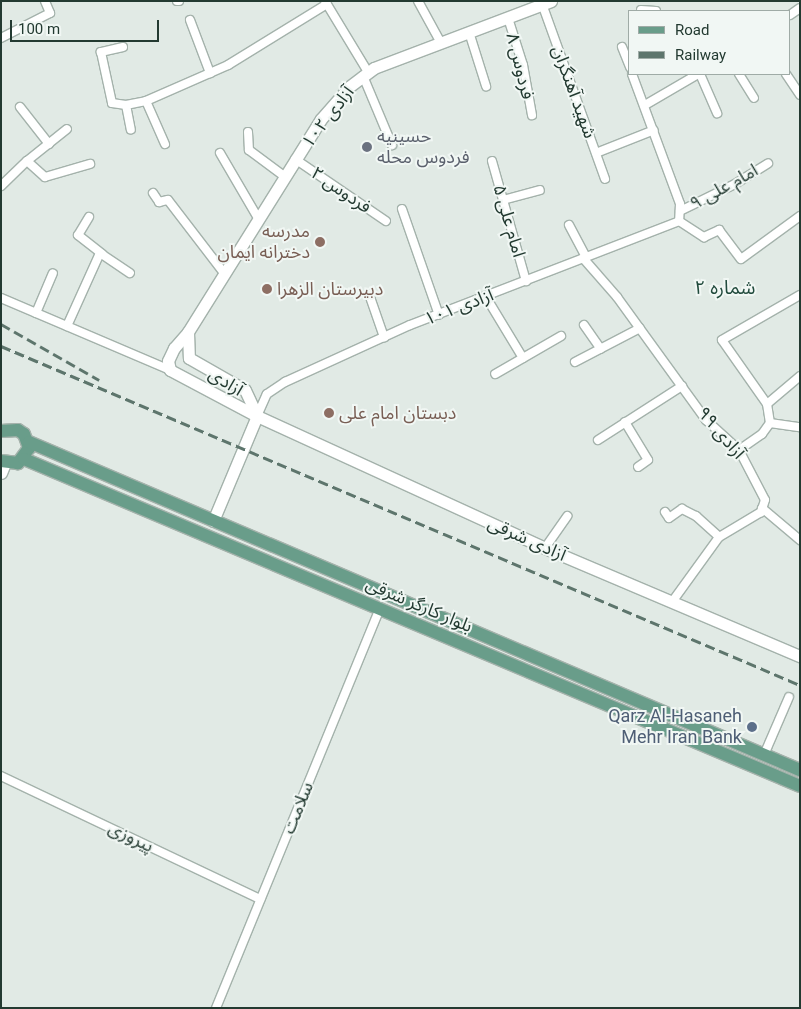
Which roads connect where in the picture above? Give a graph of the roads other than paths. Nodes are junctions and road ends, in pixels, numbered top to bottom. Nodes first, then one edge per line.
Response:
1 (44, 1) edge
2 (418, 1) edge
3 (545, 2) edge
4 (326, 3) edge
5 (508, 18) junction
6 (190, 20) dead end
7 (469, 32) junction
8 (1, 38) edge
9 (440, 43) junction
10 (622, 47) dead end
11 (123, 48) dead end
12 (628, 63) edge
13 (210, 73) junction
14 (366, 74) junction
15 (632, 75) edge
16 (697, 75) edge
17 (699, 75) edge
18 (740, 75) edge
19 (787, 75) edge
20 (486, 86) dead end
21 (800, 95) edge
22 (754, 98) dead end
23 (146, 101) junction
24 (126, 105) junction
25 (645, 105) junction
26 (20, 107) dead end
27 (717, 113) dead end
28 (532, 115) dead end
29 (67, 129) dead end
30 (131, 130) dead end
31 (654, 130) junction
32 (248, 132) dead end
33 (48, 144) junction
34 (165, 144) dead end
35 (392, 145) dead end
36 (220, 153) dead end
37 (596, 153) junction
38 (295, 160) junction
39 (27, 161) junction
40 (492, 161) dead end
41 (768, 163) dead end
42 (90, 164) dead end
43 (284, 176) junction
44 (605, 179) dead end
45 (1, 186) edge
46 (540, 190) dead end
47 (153, 193) dead end
48 (503, 200) junction
49 (402, 209) dead end
50 (680, 211) junction
51 (800, 216) edge
52 (89, 217) dead end
53 (258, 218) junction
54 (386, 221) dead end
55 (679, 221) junction
56 (569, 224) dead end
57 (102, 254) junction
58 (585, 258) junction
59 (53, 273) dead end
60 (130, 273) dead end
61 (224, 273) junction
62 (526, 281) junction
63 (370, 294) dead end
64 (800, 295) edge
65 (486, 297) junction
66 (1, 298) edge
67 (36, 313) junction
68 (439, 314) junction
69 (584, 325) dead end
70 (68, 326) junction
71 (640, 328) junction
72 (188, 332) junction
73 (561, 336) dead end
74 (384, 337) junction
75 (601, 348) junction
76 (523, 358) junction
77 (575, 362) dead end
78 (170, 370) junction
79 (495, 374) dead end
80 (800, 376) edge
81 (682, 386) junction
82 (767, 404) junction
83 (257, 416) junction
84 (626, 422) junction
85 (770, 423) junction
86 (800, 427) edge
87 (1, 431) edge
88 (598, 440) dead end
89 (28, 442) junction
90 (739, 450) junction
91 (24, 460) junction
92 (3, 466) edge
93 (638, 467) dead end
94 (762, 508) junction
95 (665, 512) dead end
96 (567, 516) dead end
97 (213, 521) junction
98 (719, 537) junction
99 (800, 540) edge
100 (545, 548) junction
101 (672, 602) junction
102 (380, 608) junction
103 (800, 656) edge
104 (789, 697) dead end
105 (658, 709) junction
106 (652, 723) junction
107 (764, 754) junction
108 (800, 770) edge
109 (1, 776) edge
110 (800, 786) edge
111 (260, 899) junction
112 (216, 1008) edge

1 - 8 street
2 - 9 street
3 - 5 street, آزادی ۱۰۲
3 - 37 street, شهید آهنگران
4 - 13 street
4 - 14 street
5 - 7 street, آزادی ۱۰۲
5 - 28 street, فردوس ۸
6 - 13 street
7 - 9 street, آزادی ۱۰۲
7 - 20 street
9 - 14 street, آزادی ۱۰۲
10 - 12 street
11 - 24 street
13 - 23 street
14 - 35 street
14 - 38 street, آزادی ۱۰۲
15 - 25 street
16 - 25 street
17 - 27 street
18 - 22 street
19 - 21 street
23 - 24 street
23 - 34 street
24 - 30 street
25 - 31 street
26 - 33 street
29 - 33 street
31 - 37 street
31 - 50 street
32 - 43 street
33 - 39 street
36 - 53 street
37 - 44 street, شهید آهنگران
38 - 43 street, آزادی ۱۰۲
38 - 54 street, فردوس ۲
39 - 42 street
39 - 45 street
40 - 48 street, امام علی ۵
41 - 50 street, امام علی ۹
43 - 53 street, آزادی ۱۰۲
46 - 48 street
47 - 61 street
48 - 62 street, امام علی ۵
49 - 68 street
50 - 55 street
51 - 55 street
52 - 57 street
53 - 61 street, آزادی ۱۰۲
55 - 58 street, آزادی ۱۰۱
56 - 58 street, آزادی ٩٩
57 - 60 street
57 - 70 street
58 - 62 street, آزادی ۱۰۱
58 - 71 street, آزادی ٩٩
59 - 67 street
61 - 72 street, آزادی ۱۰۲
62 - 65 street, آزادی ۱۰۱
63 - 74 street
64 - 82 street
65 - 68 street, آزادی ۱۰۱
65 - 76 street
66 - 67 street, آزادی
67 - 70 street, آزادی
68 - 74 street, آزادی ۱۰۱
69 - 75 street
70 - 78 street, آزادی
71 - 75 street
71 - 81 street, آزادی ٩٩
72 - 78 street
72 - 83 street, آزادی
73 - 76 street
74 - 83 street, آزادی ۱۰۱
75 - 77 street
76 - 79 street
78 - 83 street, آزادی
80 - 82 street
81 - 84 street
81 - 90 street, آزادی ٩٩
82 - 85 street
83 - 97 street
83 - 100 street, آزادی شرقی
84 - 88 street
84 - 93 street
85 - 86 street
85 - 90 street
87 - 89 main road, بلوار کارگر شرقی
89 - 91 main road
89 - 97 main road, بلوار کارگر شرقی
90 - 94 street, آزادی ٩٩
91 - 92 main road
91 - 102 main road, بلوار کارگر شرقی
94 - 98 street
94 - 99 street
95 - 98 street
96 - 100 street
97 - 105 main road, بلوار کارگر شرقی
98 - 101 street
100 - 101 street, آزادی شرقی
101 - 103 street, آزادی شرقی
102 - 106 main road, بلوار کارگر شرقی
102 - 111 street, سلامت
104 - 107 street
105 - 106 main road
105 - 107 main road, بلوار کارگر شرقی
106 - 110 main road, بلوار کارگر شرقی
107 - 108 main road, بلوار کارگر شرقی
109 - 111 street, پیروزی
111 - 112 street, سلامت

